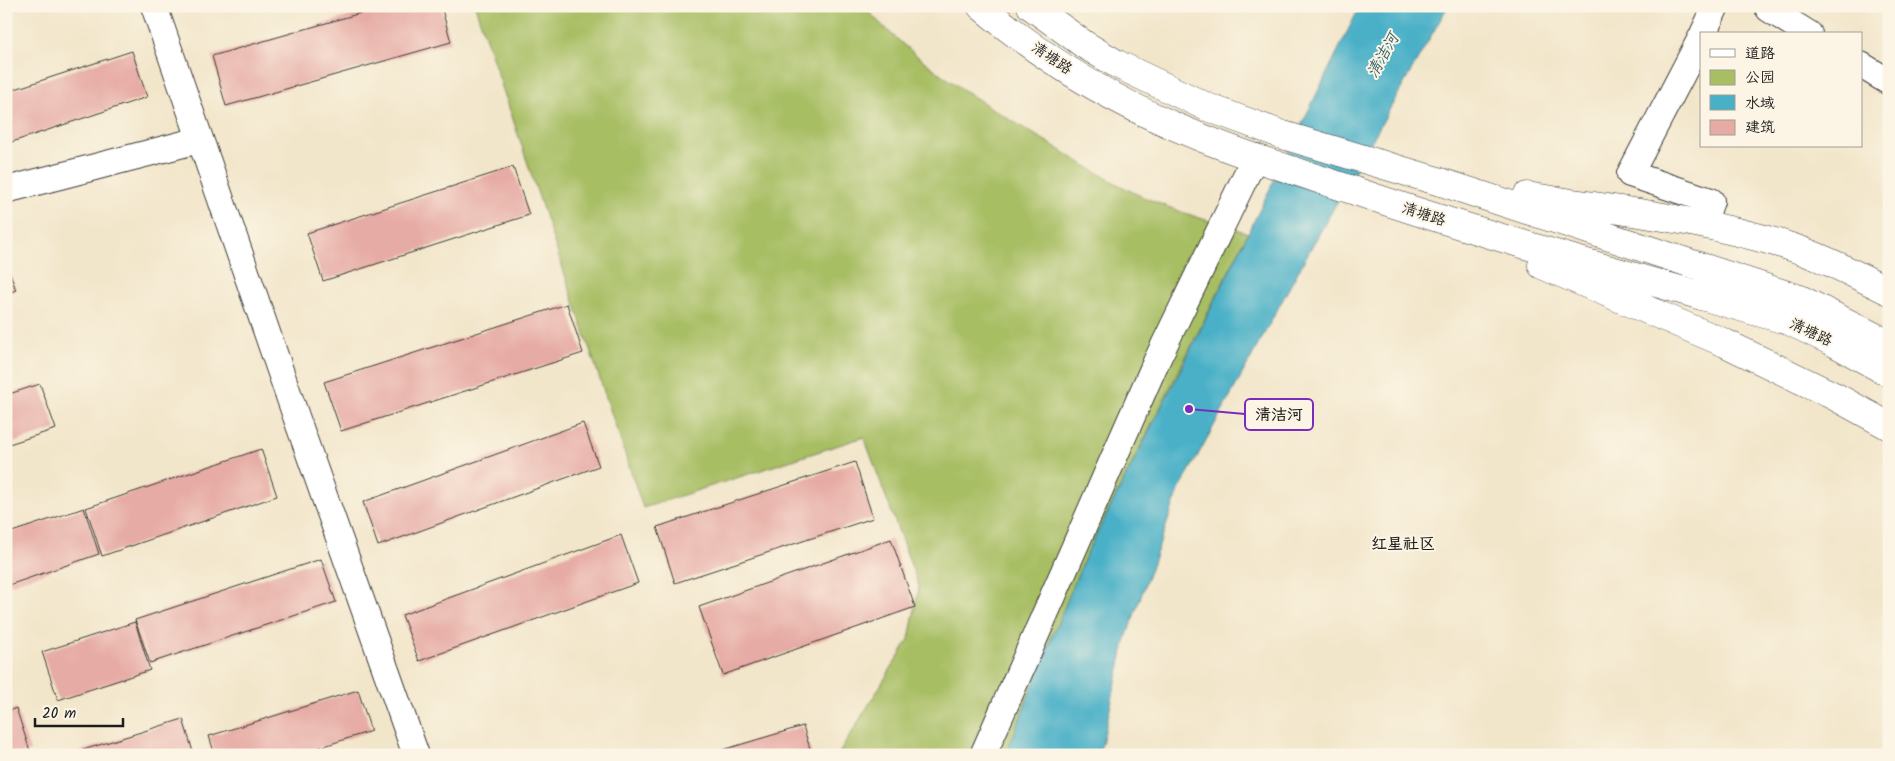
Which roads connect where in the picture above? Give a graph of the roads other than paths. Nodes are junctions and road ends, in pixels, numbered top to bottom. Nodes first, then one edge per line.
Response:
1 (154, 6) edge
2 (981, 6) edge
3 (1030, 6) edge
4 (1716, 6) edge
5 (1767, 6) edge
6 (1705, 32) edge
7 (1806, 32) edge
8 (1700, 40) edge
9 (1862, 66) edge
10 (1889, 82) edge
11 (199, 140) junction
12 (1264, 161) junction
13 (1444, 183) junction
14 (6, 190) edge
15 (1430, 217) junction
16 (1703, 224) junction
17 (1889, 291) edge
18 (1795, 310) junction
19 (1889, 344) edge
20 (1889, 373) edge
21 (1889, 426) edge
22 (416, 755) edge
23 (983, 755) edge

1 - 11 street
2 - 12 main road, 清塘路
3 - 13 main road, 清塘路
4 - 6 street
5 - 7 street
8 - 16 street
9 - 10 street
11 - 14 street
11 - 22 street
12 - 15 main road, 清塘路
12 - 23 street
13 - 16 main road
13 - 18 main road, 清塘路
15 - 18 main road, 清塘路
15 - 21 main road
16 - 17 main road
18 - 19 main road, 清塘路
18 - 20 main road, 清塘路

